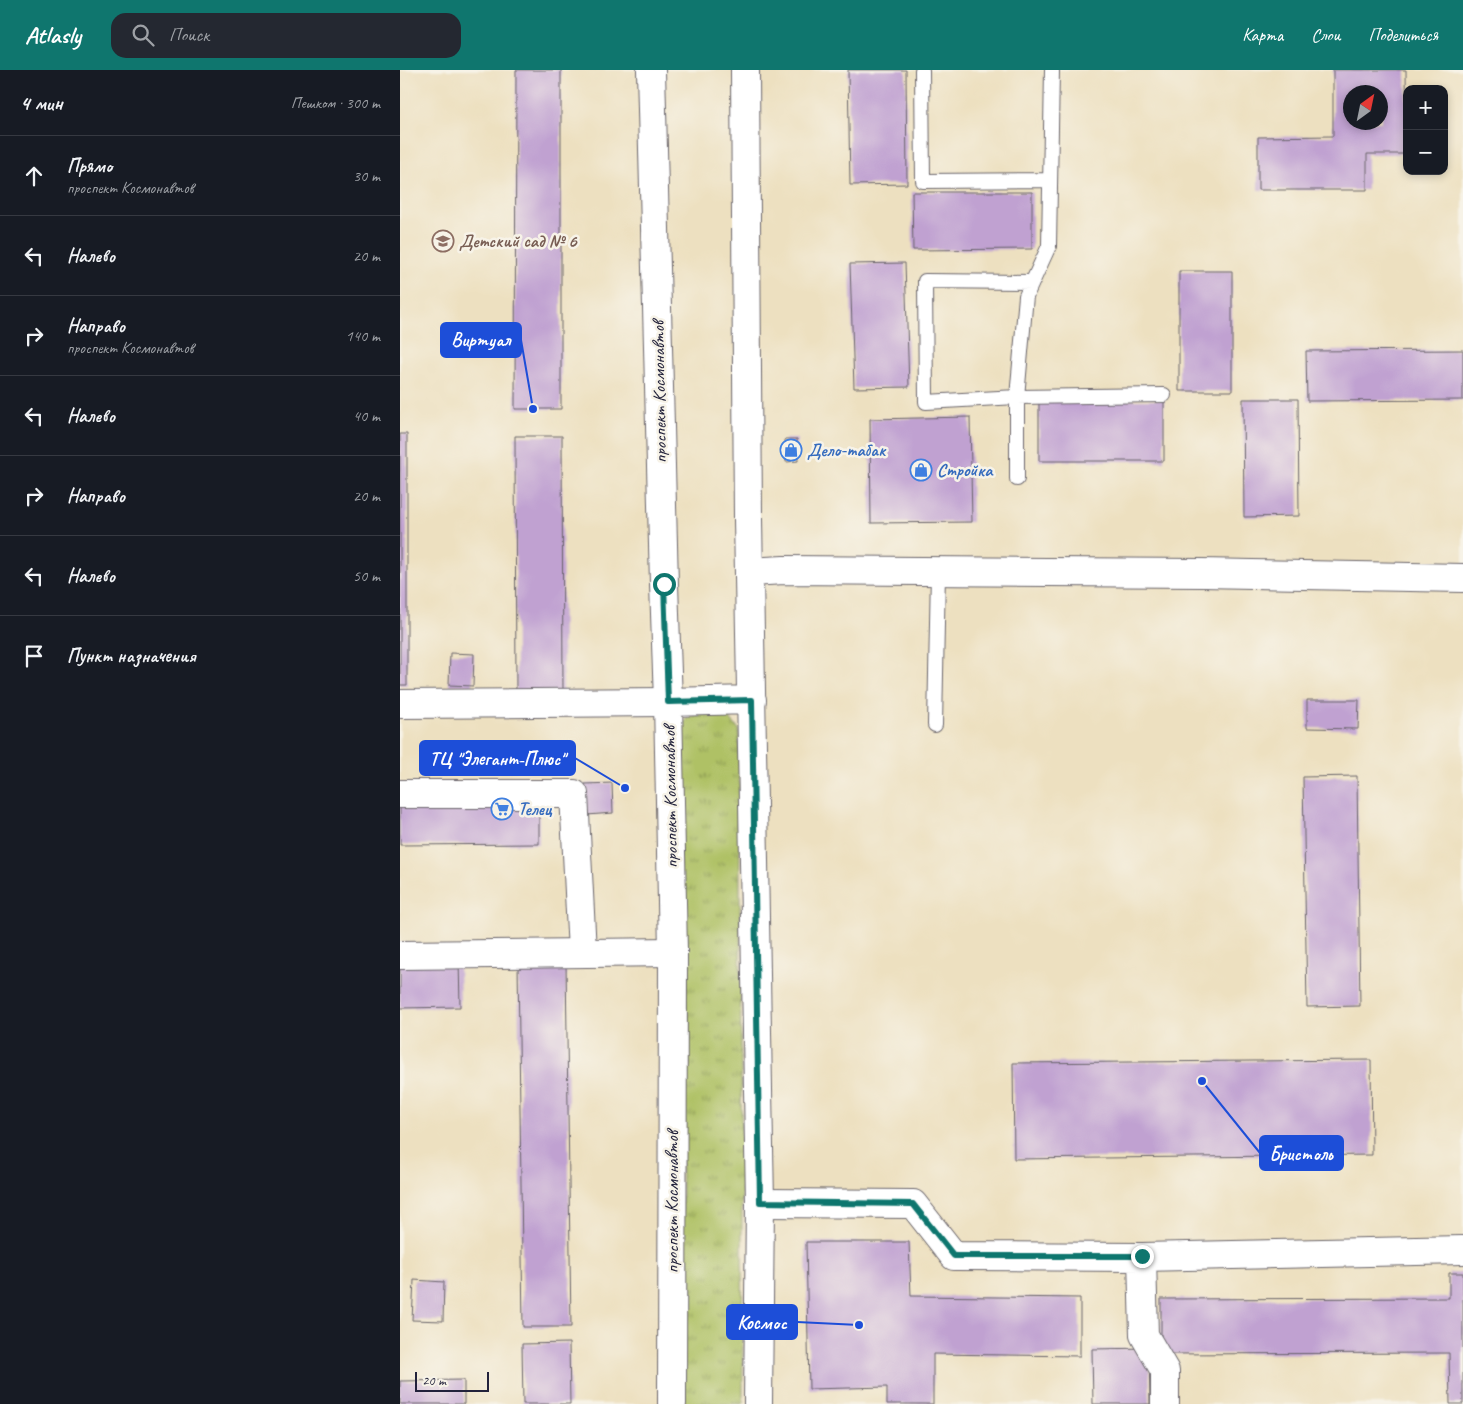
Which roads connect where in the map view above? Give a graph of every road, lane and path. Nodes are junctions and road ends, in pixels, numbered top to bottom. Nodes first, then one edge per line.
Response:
1 (651, 70) edge
2 (745, 70) edge
3 (922, 70) edge
4 (1052, 70) edge
5 (1050, 180) junction
6 (1032, 282) junction
7 (1164, 395) dead end
8 (1017, 397) junction
9 (1017, 479) dead end
10 (750, 572) junction
11 (938, 572) junction
12 (1463, 578) edge
13 (752, 700) junction
14 (668, 702) junction
15 (400, 704) edge
16 (934, 725) dead end
17 (400, 794) edge
18 (582, 952) junction
19 (673, 952) junction
20 (400, 955) edge
21 (760, 1202) junction
22 (1463, 1250) edge
23 (1142, 1256) junction
24 (672, 1404) edge
25 (758, 1404) edge
26 (1165, 1404) edge

1 - 14 main road, проспект Космонавтов
2 - 10 main road
3 - 5 lane
4 - 5 lane
5 - 6 lane
6 - 8 lane
6 - 8 lane
7 - 8 lane
8 - 9 lane
10 - 11 main road
10 - 13 main road
11 - 12 main road
11 - 16 lane
13 - 14 main road
13 - 21 main road
14 - 15 main road
14 - 19 main road, проспект Космонавтов
17 - 18 main road
18 - 19 main road
18 - 20 main road
19 - 24 main road, проспект Космонавтов
21 - 23 main road
21 - 25 main road
22 - 23 main road
23 - 26 main road

